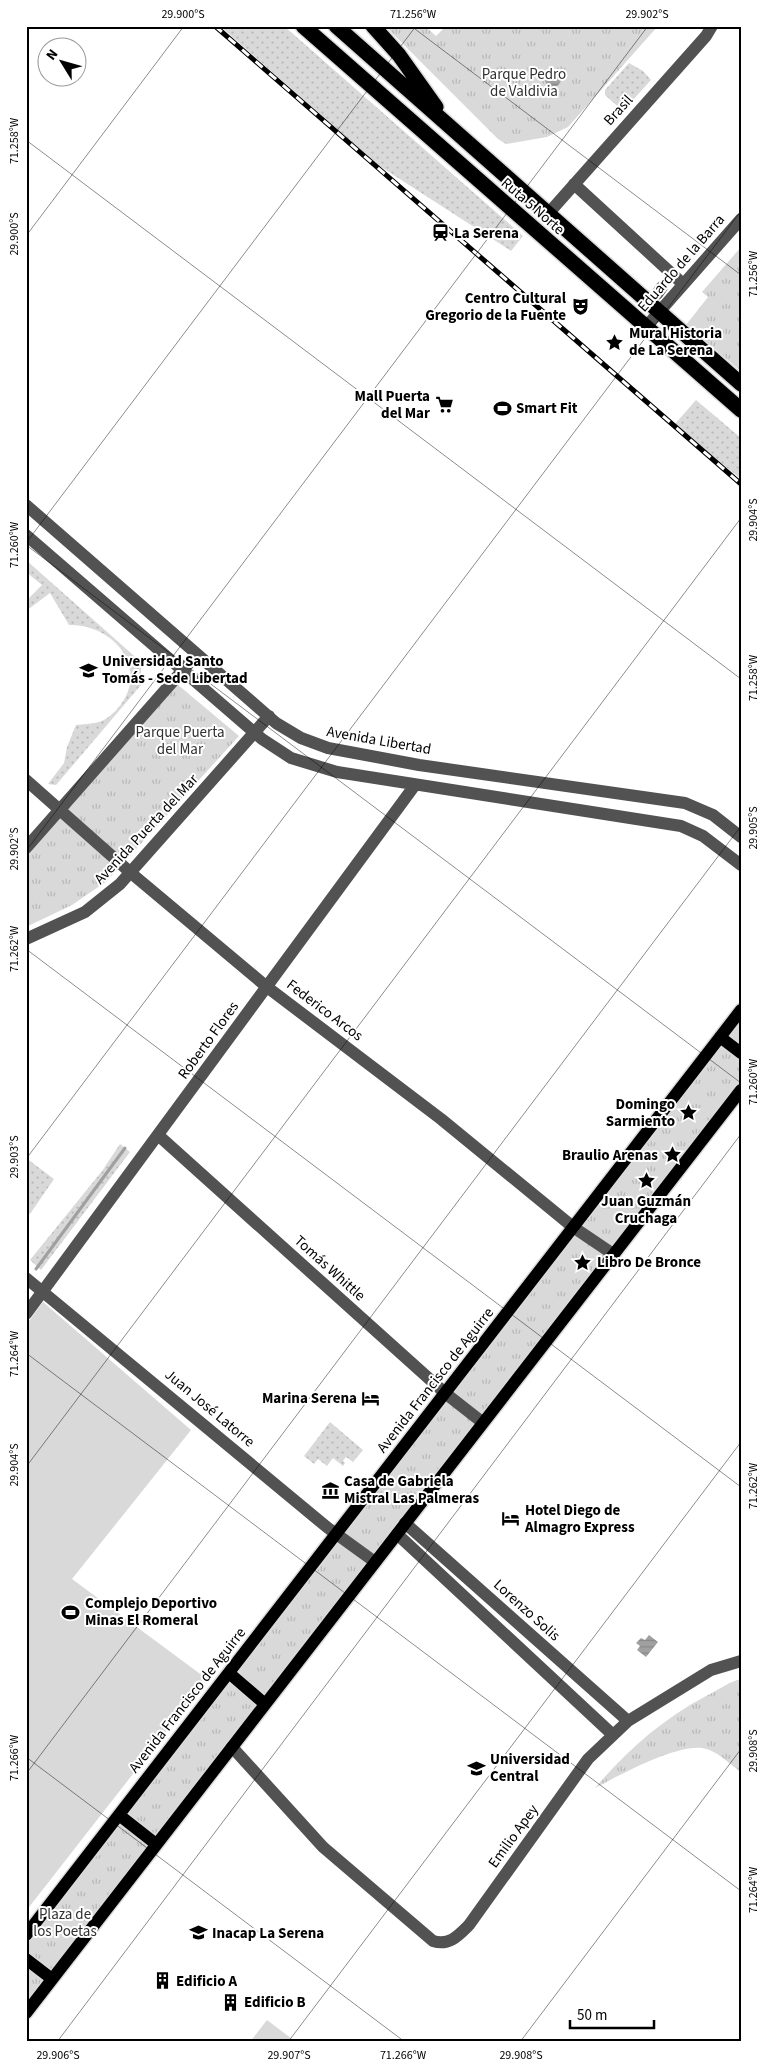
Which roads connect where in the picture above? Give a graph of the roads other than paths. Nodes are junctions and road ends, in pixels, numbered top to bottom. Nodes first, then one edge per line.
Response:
1 (303, 26) edge
2 (336, 26) edge
3 (374, 26) edge
4 (712, 26) edge
5 (448, 125) junction
6 (574, 184) junction
7 (547, 215) junction
8 (741, 219) edge
9 (683, 284) junction
10 (659, 313) junction
11 (646, 328) junction
12 (741, 384) edge
13 (741, 410) edge
14 (26, 505) edge
15 (26, 534) edge
16 (197, 654) junction
17 (182, 671) junction
18 (269, 716) junction
19 (255, 733) junction
20 (26, 780) edge
21 (415, 785) junction
22 (60, 810) junction
23 (741, 837) edge
24 (26, 848) edge
25 (741, 865) edge
26 (131, 873) junction
27 (26, 939) edge
28 (267, 987) junction
29 (741, 1010) edge
30 (736, 1026) edge
31 (720, 1037) junction
32 (741, 1053) edge
33 (741, 1090) edge
34 (158, 1135) junction
35 (574, 1226) junction
36 (613, 1254) junction
37 (26, 1278) edge
38 (44, 1290) junction
39 (26, 1314) edge
40 (445, 1393) junction
41 (482, 1422) junction
42 (406, 1523) junction
43 (336, 1534) junction
44 (397, 1534) junction
45 (375, 1562) junction
46 (741, 1661) edge
47 (229, 1673) junction
48 (266, 1704) junction
49 (628, 1721) junction
50 (614, 1735) junction
51 (232, 1747) junction
52 (119, 1815) junction
53 (156, 1844) junction
54 (26, 1935) edge
55 (26, 1959) edge
56 (52, 1979) junction
57 (26, 2012) edge

1 - 11 highway, Ruta 5 Norte
2 - 5 highway, Ruta 5 Norte
3 - 5 highway
4 - 6 street, Brasil
5 - 7 highway, Ruta 5 Norte
6 - 7 street, Brasil
6 - 9 street
7 - 10 highway, Ruta 5 Norte
8 - 9 street, Eduardo de la Barra
9 - 10 street, Eduardo de la Barra
10 - 11 street, Eduardo de la Barra
10 - 12 highway, Ruta 5 Norte
11 - 13 highway, Ruta 5 Norte
14 - 16 street, Avenida Libertad
15 - 17 street
16 - 17 street
16 - 18 street, Avenida Libertad
17 - 19 street
17 - 22 street
18 - 19 street, Avenida Puerta del Mar
18 - 23 street, Avenida Libertad
19 - 21 street
19 - 26 street, Avenida Puerta del Mar
20 - 22 street, Federico Arcos
21 - 25 street
21 - 28 street, Roberto Flores
22 - 24 street
22 - 26 street, Federico Arcos
26 - 27 street, Avenida Puerta del Mar
26 - 28 street, Federico Arcos
28 - 34 street, Roberto Flores
28 - 35 street, Federico Arcos
29 - 30 main road, Avenida Francisco de Aguirre
30 - 31 main road, Avenida Francisco de Aguirre
31 - 32 main road
31 - 35 main road, Avenida Francisco de Aguirre
33 - 36 main road
34 - 38 street, Roberto Flores
34 - 40 street, Tomás Whittle
35 - 36 street, Federico Arcos
35 - 40 main road, Avenida Francisco de Aguirre
36 - 41 main road
37 - 38 street, Juan José Latorre
38 - 39 street, Roberto Flores
38 - 43 street, Juan José Latorre
40 - 41 street, Tomás Whittle
40 - 43 main road, Avenida Francisco de Aguirre
41 - 42 main road
42 - 44 main road
42 - 49 street, Lorenzo Solis
43 - 45 street, Juan José Latorre
43 - 47 main road, Avenida Francisco de Aguirre
44 - 45 main road
44 - 50 street
45 - 48 main road
46 - 49 street, Emilio Apey
47 - 48 main road
47 - 52 main road, Avenida Francisco de Aguirre
48 - 51 main road
49 - 50 street, Emilio Apey
50 - 51 street, Emilio Apey
51 - 53 main road
52 - 53 main road
52 - 54 main road, Avenida Francisco de Aguirre
53 - 56 main road
55 - 56 main road
56 - 57 main road

